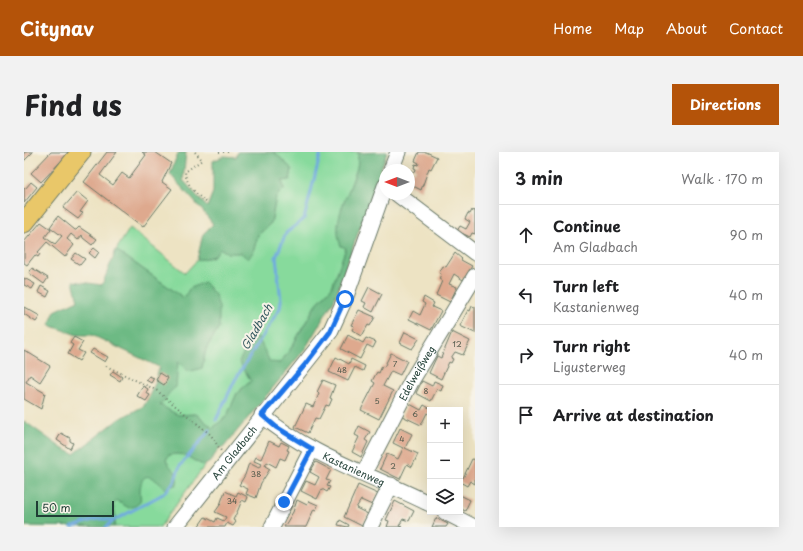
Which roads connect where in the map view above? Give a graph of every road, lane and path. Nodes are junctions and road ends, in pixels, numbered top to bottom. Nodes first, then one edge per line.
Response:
1 (82, 152) edge
2 (195, 152) edge
3 (219, 152) edge
4 (230, 152) edge
5 (398, 152) edge
6 (393, 164) edge
7 (380, 200) edge
8 (405, 200) edge
9 (206, 202) dead end
10 (24, 223) edge
11 (475, 253) edge
12 (475, 276) edge
13 (106, 366) dead end
14 (262, 415) junction
15 (312, 449) junction
16 (228, 459) junction
17 (364, 473) junction
18 (391, 485) junction
19 (427, 503) edge
20 (452, 515) edge
21 (473, 524) edge
22 (175, 527) edge
23 (272, 527) edge
24 (370, 527) edge

1 - 10 main road
2 - 9 path
3 - 4 path
5 - 6 street
7 - 14 street, Am Gladbach
8 - 11 street
12 - 17 street, Edelweißweg
13 - 16 path
14 - 15 street, Kastanienweg
14 - 16 street, Am Gladbach
15 - 17 street, Kastanienweg
15 - 23 street
16 - 22 street, Am Gladbach
17 - 18 street, Kastanienweg
18 - 19 street, Kastanienweg
18 - 24 street
20 - 21 street

